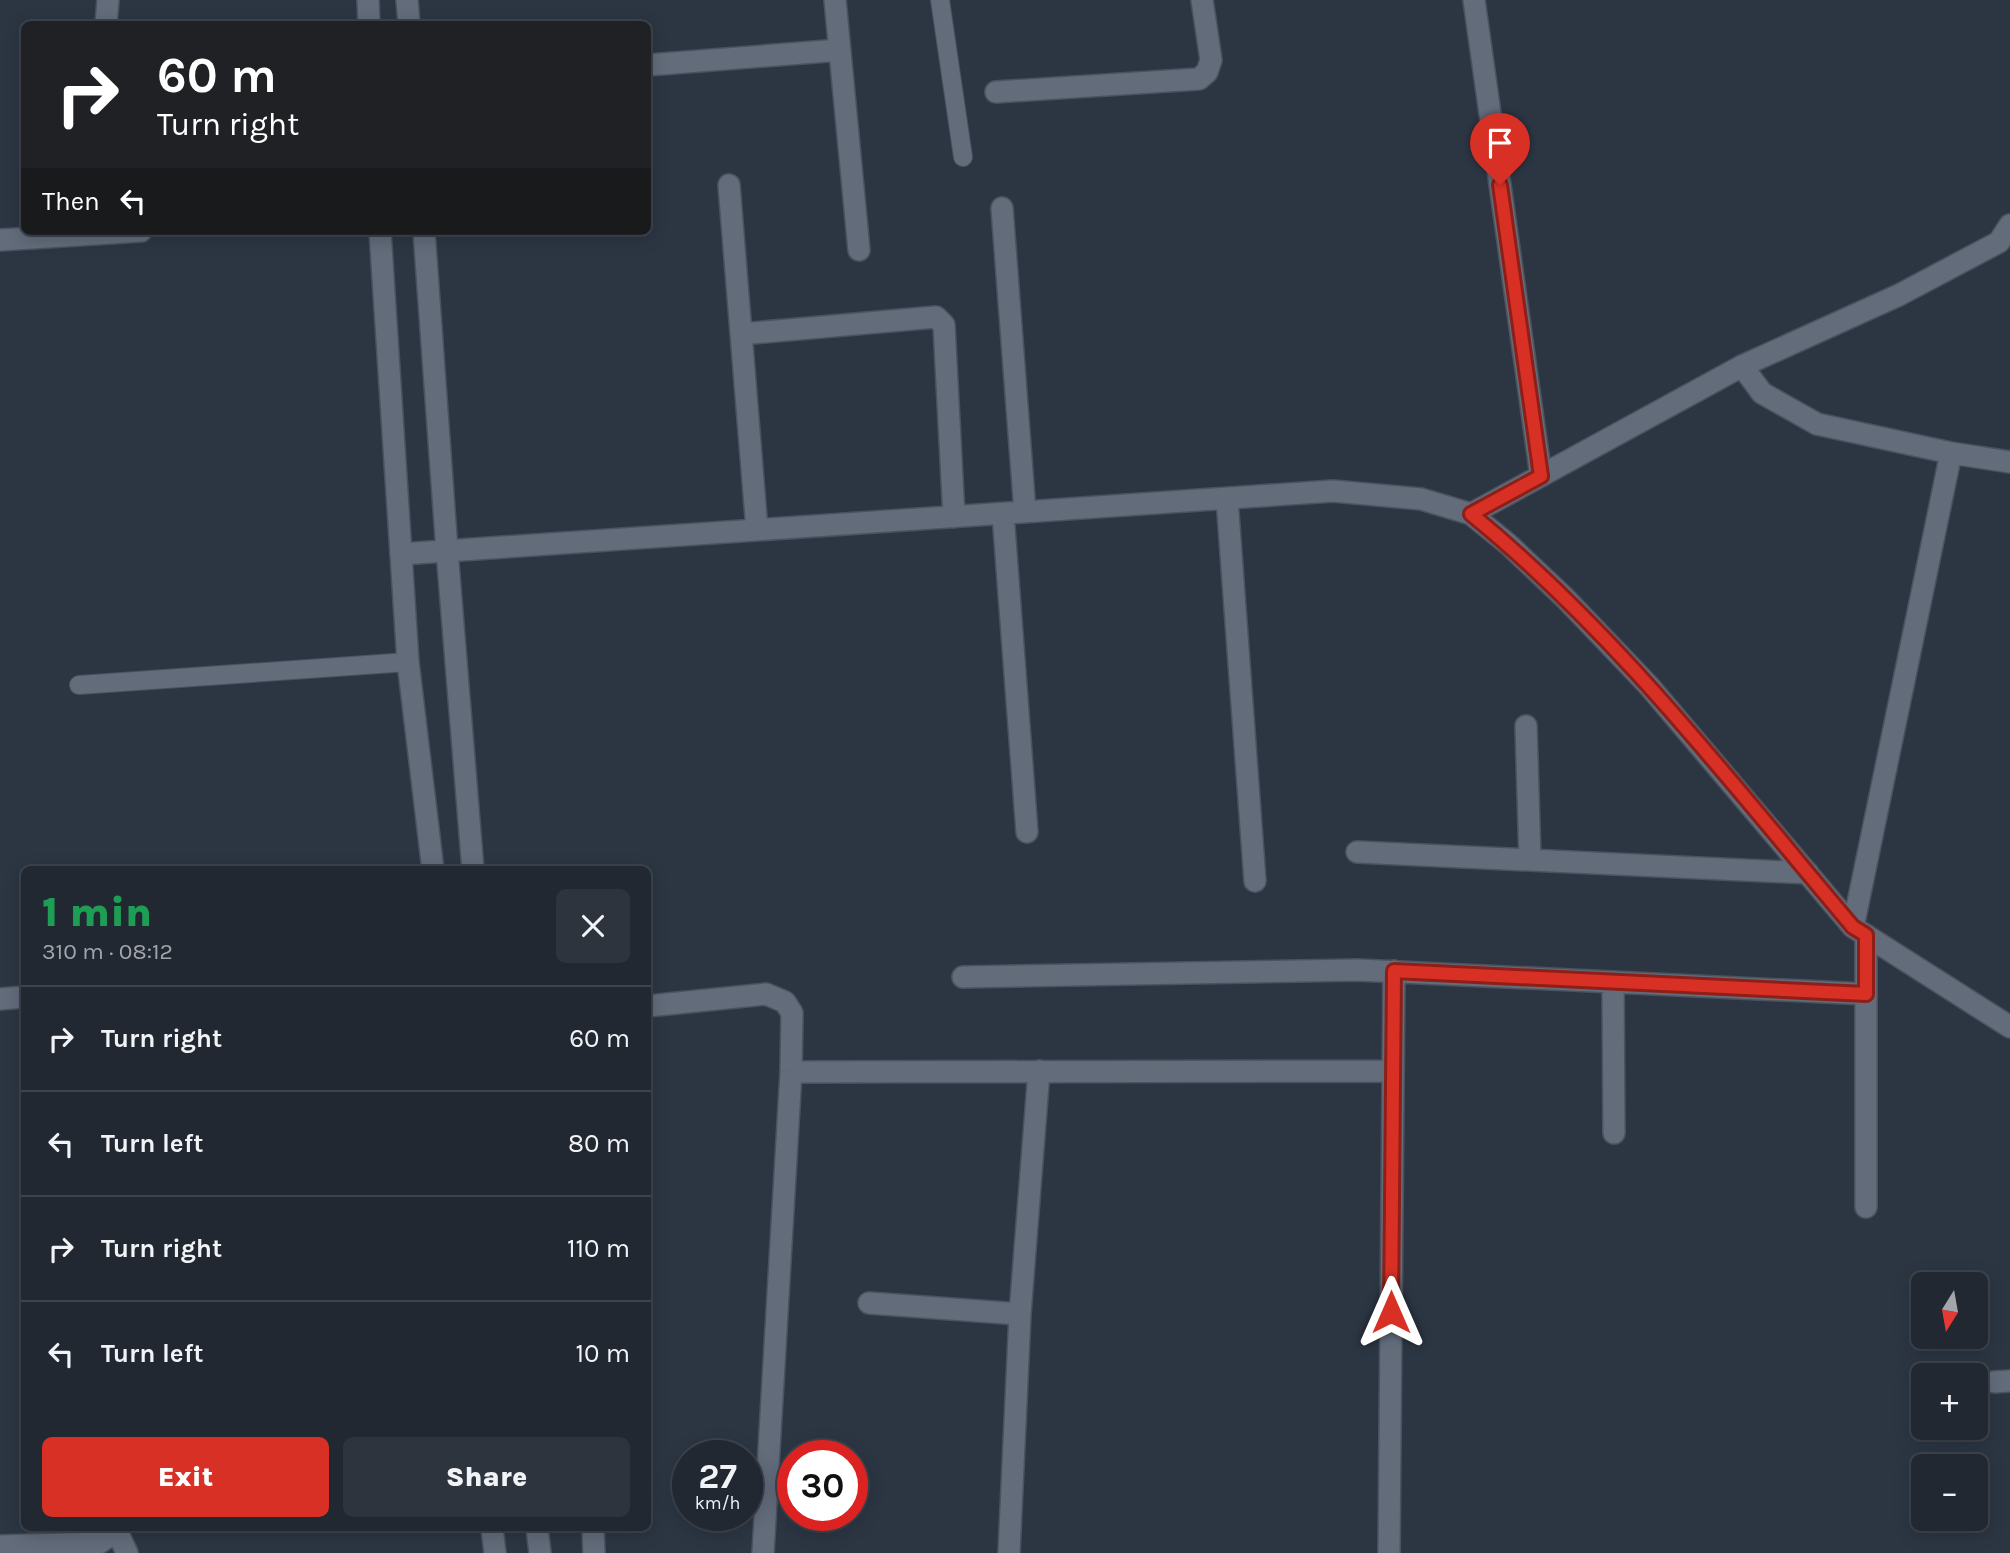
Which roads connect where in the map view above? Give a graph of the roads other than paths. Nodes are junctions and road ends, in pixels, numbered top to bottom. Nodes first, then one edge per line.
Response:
1 (108, 0) edge
2 (368, 0) edge
3 (407, 0) edge
4 (835, 0) edge
5 (940, 0) edge
6 (1202, 0) edge
7 (1474, 0) edge
8 (106, 21) edge
9 (369, 21) edge
10 (409, 21) edge
11 (840, 50) junction
12 (651, 65) edge
13 (996, 92) dead end
14 (963, 157) dead end
15 (729, 185) dead end
16 (1002, 208) dead end
17 (2010, 225) edge
18 (63, 235) edge
19 (380, 235) edge
20 (424, 235) edge
21 (0, 240) edge
22 (859, 250) dead end
23 (741, 334) junction
24 (1742, 366) junction
25 (1951, 453) junction
26 (2010, 462) edge
27 (1541, 476) junction
28 (1227, 499) junction
29 (1025, 512) junction
30 (1003, 514) junction
31 (1471, 514) junction
32 (954, 517) junction
33 (757, 530) junction
34 (447, 551) junction
35 (401, 554) junction
36 (408, 662) junction
37 (79, 685) dead end
38 (1526, 726) dead end
39 (1027, 832) dead end
40 (1357, 852) dead end
41 (1530, 860) junction
42 (433, 866) edge
43 (472, 866) edge
44 (1808, 873) junction
45 (1255, 881) dead end
46 (1860, 931) junction
47 (1394, 971) junction
48 (963, 977) dead end
49 (1614, 982) junction
50 (1866, 994) junction
51 (21, 997) edge
52 (0, 999) edge
53 (651, 1006) edge
54 (2009, 1024) edge
55 (1393, 1071) junction
56 (791, 1072) junction
57 (1039, 1072) junction
58 (1614, 1133) dead end
59 (1866, 1207) dead end
60 (869, 1303) dead end
61 (1020, 1314) junction
62 (114, 1531) edge
63 (118, 1531) edge
64 (492, 1531) edge
65 (537, 1531) edge
66 (593, 1531) edge
67 (0, 1546) edge
68 (127, 1553) edge
69 (495, 1553) edge
70 (540, 1553) edge
71 (594, 1553) edge
72 (762, 1553) edge
73 (1009, 1553) edge
74 (1389, 1553) edge

1 - 8 street
2 - 9 street
3 - 10 street
4 - 11 street
5 - 14 lane
6 - 13 street
7 - 27 street
11 - 12 street
11 - 22 street
15 - 23 street
16 - 29 street
17 - 24 street
18 - 21 street
19 - 35 street
20 - 34 street
23 - 32 street
23 - 33 street
24 - 25 street
24 - 27 street
25 - 26 street
25 - 46 street
27 - 31 street
28 - 29 street
28 - 31 street
28 - 45 street
29 - 30 street
30 - 32 street
30 - 39 street
31 - 44 street
32 - 33 street
33 - 34 street
34 - 35 street
34 - 43 street
35 - 36 street
36 - 37 lane
36 - 42 street
38 - 41 street
40 - 41 street
41 - 44 street
44 - 46 street
46 - 50 street
46 - 54 street
47 - 48 street
47 - 49 street
47 - 55 street
49 - 50 street
49 - 58 street
50 - 59 street
51 - 52 street
53 - 56 street
55 - 57 street
55 - 74 street
56 - 57 street
56 - 72 street
57 - 61 street
60 - 61 street
61 - 73 street
62 - 67 street
63 - 68 street
64 - 69 street
65 - 70 street
66 - 71 street

